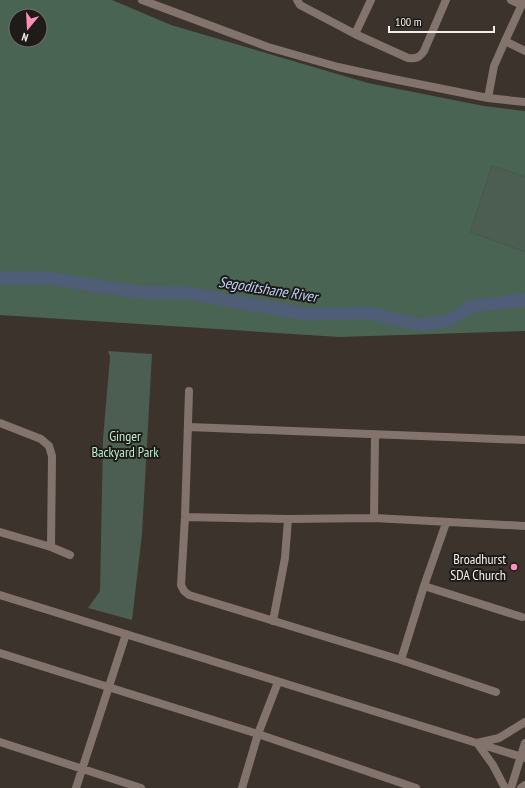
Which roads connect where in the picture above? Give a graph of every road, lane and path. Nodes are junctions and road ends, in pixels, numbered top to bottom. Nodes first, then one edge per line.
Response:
1 (142, 0) edge
2 (297, 0) edge
3 (371, 0) edge
4 (446, 0) edge
5 (510, 0) edge
6 (523, 3) edge
7 (355, 34) junction
8 (505, 41) junction
9 (525, 51) edge
10 (488, 98) junction
11 (525, 102) edge
12 (189, 391) dead end
13 (0, 423) edge
14 (188, 427) junction
15 (375, 435) junction
16 (525, 440) edge
17 (185, 517) junction
18 (374, 518) junction
19 (288, 519) junction
20 (446, 523) junction
21 (525, 526) edge
22 (0, 532) edge
23 (51, 547) junction
24 (70, 555) dead end
25 (424, 586) junction
26 (0, 596) edge
27 (522, 617) dead end
28 (273, 621) junction
29 (126, 634) junction
30 (0, 653) edge
31 (401, 660) junction
32 (278, 682) junction
33 (109, 686) junction
34 (496, 692) dead end
35 (525, 722) edge
36 (258, 734) junction
37 (0, 742) edge
38 (477, 743) junction
39 (525, 743) edge
40 (523, 757) edge
41 (82, 769) junction
42 (525, 785) edge
43 (76, 788) edge
44 (141, 788) edge
45 (242, 788) edge
46 (416, 788) edge
47 (505, 788) edge
48 (511, 788) edge
49 (521, 788) edge

1 - 10 street
2 - 7 street
3 - 7 street
4 - 7 street
5 - 6 street
6 - 8 street
8 - 9 street
8 - 10 street
10 - 11 street
12 - 14 street
13 - 23 street
14 - 15 street
14 - 17 street
15 - 16 street
15 - 18 street
17 - 19 street
17 - 28 street
18 - 19 street
18 - 20 street
19 - 28 street
20 - 21 street
20 - 25 street
22 - 23 street
23 - 24 street
25 - 27 street
25 - 31 street
26 - 29 street
28 - 31 street
29 - 32 street
29 - 33 street
30 - 33 street
31 - 34 street
32 - 36 street
32 - 38 street
33 - 36 street
33 - 41 street
35 - 38 street
36 - 45 street
36 - 46 street
37 - 41 street
38 - 40 street
38 - 47 street
39 - 40 street
40 - 48 street
41 - 43 street
41 - 44 street
42 - 49 street

